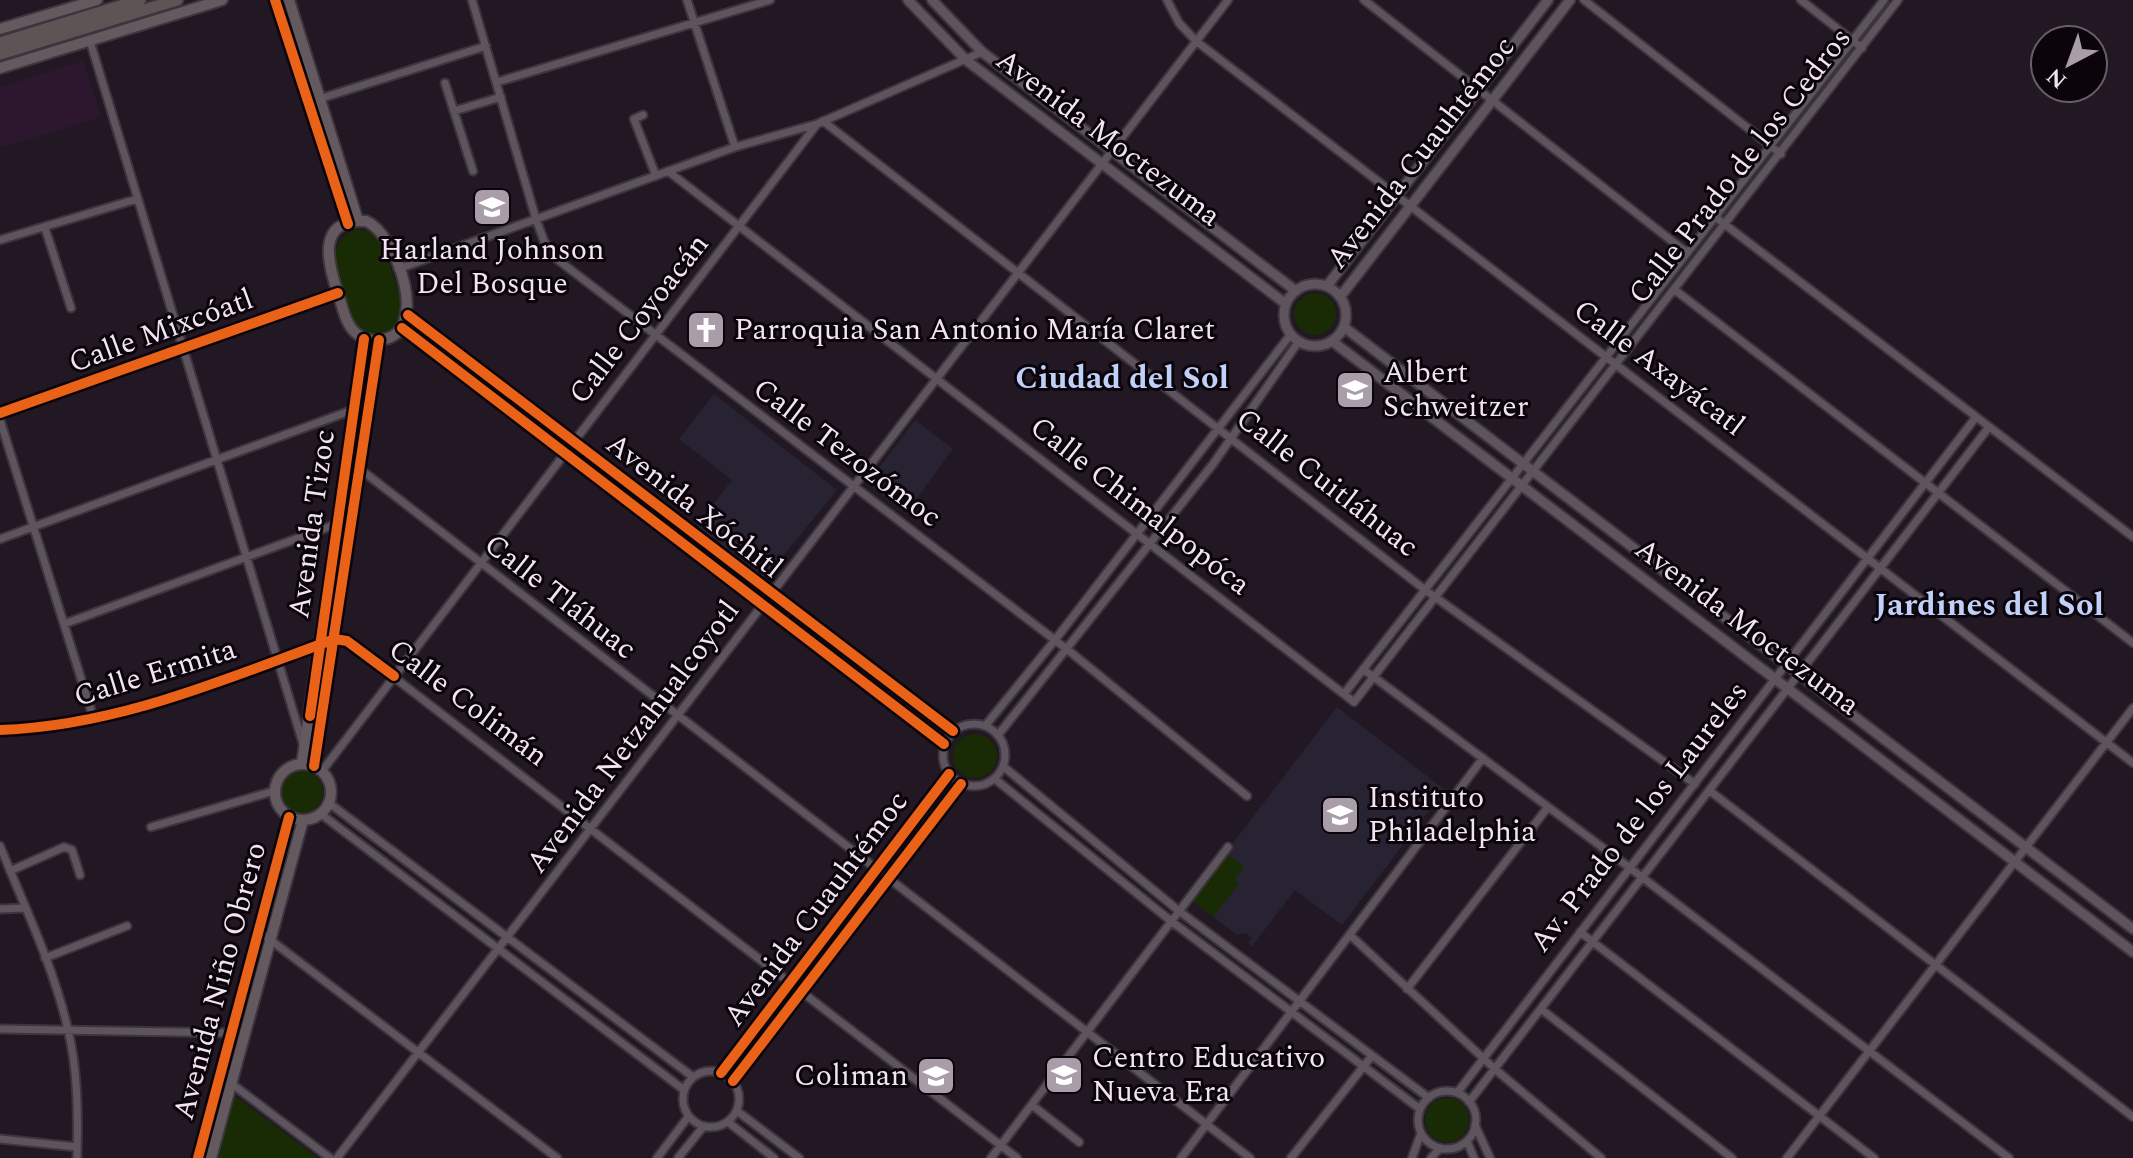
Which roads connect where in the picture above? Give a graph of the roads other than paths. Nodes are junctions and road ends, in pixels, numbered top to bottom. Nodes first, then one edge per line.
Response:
1 (97, 0) edge
2 (140, 0) edge
3 (177, 0) edge
4 (222, 0) edge
5 (275, 0) edge
6 (289, 0) edge
7 (472, 0) edge
8 (687, 0) edge
9 (770, 0) edge
10 (908, 0) edge
11 (932, 0) edge
12 (1167, 0) edge
13 (1228, 0) edge
14 (1364, 0) edge
15 (1548, 0) edge
16 (1570, 0) edge
17 (1584, 0) edge
18 (1801, 0) edge
19 (1884, 0) edge
20 (1898, 0) edge
21 (694, 23) junction
22 (0, 29) edge
23 (90, 41) junction
24 (1196, 41) junction
25 (1853, 41) junction
26 (0, 43) edge
27 (486, 46) junction
28 (1862, 48) junction
29 (982, 52) junction
30 (0, 54) edge
31 (966, 60) junction
32 (0, 68) edge
33 (314, 79) junction
34 (497, 82) junction
35 (445, 83) dead end
36 (302, 84) junction
37 (1480, 89) junction
38 (501, 97) junction
39 (319, 99) junction
40 (1493, 100) junction
41 (454, 111) junction
42 (643, 115) dead end
43 (820, 122) junction
44 (1771, 145) junction
45 (735, 147) junction
46 (1112, 151) junction
47 (1781, 154) junction
48 (1102, 164) junction
49 (473, 171) dead end
50 (668, 171) junction
51 (656, 176) junction
52 (1397, 197) junction
53 (137, 199) junction
54 (1411, 209) junction
55 (1714, 216) junction
56 (536, 219) junction
57 (353, 222) junction
58 (1726, 225) junction
59 (45, 228) junction
60 (739, 228) junction
61 (0, 240) edge
62 (1686, 252) junction
63 (398, 269) junction
64 (1018, 274) junction
65 (1327, 286) junction
66 (1675, 290) junction
67 (1296, 291) junction
68 (338, 293) junction
69 (1340, 297) junction
70 (1286, 304) junction
71 (71, 308) dead end
72 (408, 315) junction
73 (1344, 327) junction
74 (402, 328) junction
75 (656, 336) junction
76 (1295, 338) junction
77 (364, 339) junction
78 (379, 340) junction
79 (1332, 341) junction
80 (182, 349) junction
81 (1605, 356) junction
82 (1617, 366) junction
83 (937, 379) junction
84 (369, 404) junction
85 (353, 410) junction
86 (0, 413) edge
87 (1976, 417) junction
88 (0, 420) edge
89 (1989, 427) junction
90 (1219, 430) junction
91 (1231, 440) junction
92 (574, 443) junction
93 (565, 454) junction
94 (215, 460) junction
95 (1521, 466) junction
96 (345, 469) junction
97 (360, 469) junction
98 (1533, 475) junction
99 (1510, 479) junction
100 (1925, 483) junction
101 (853, 488) junction
102 (1522, 488) junction
103 (1938, 494) junction
104 (353, 518) junction
105 (337, 524) junction
106 (34, 526) junction
107 (1138, 533) junction
108 (2133, 537) edge
109 (0, 539) edge
110 (1151, 544) junction
111 (246, 557) junction
112 (1867, 558) junction
113 (480, 565) junction
114 (1881, 568) junction
115 (1424, 589) junction
116 (771, 595) junction
117 (1435, 597) junction
118 (762, 607) junction
119 (64, 624) junction
120 (335, 639) junction
121 (1055, 640) junction
122 (2133, 643) edge
123 (319, 645) junction
124 (1068, 650) junction
125 (276, 660) junction
126 (1787, 664) junction
127 (1363, 669) junction
128 (1800, 673) junction
129 (394, 676) junction
130 (1373, 677) junction
131 (1776, 679) junction
132 (1788, 688) junction
133 (1344, 694) junction
134 (1354, 702) joint
135 (2133, 708) edge
136 (677, 718) junction
137 (94, 720) junction
138 (985, 726) junction
139 (0, 730) edge
140 (953, 731) junction
141 (998, 735) junction
142 (2107, 743) junction
143 (944, 744) junction
144 (305, 751) junction
145 (1483, 758) junction
146 (302, 763) junction
147 (2133, 763) edge
148 (1004, 767) junction
149 (318, 768) junction
150 (949, 774) junction
151 (995, 779) junction
152 (961, 784) junction
153 (1695, 784) junction
154 (274, 791) junction
155 (1710, 791) junction
156 (1247, 796) dead end
157 (329, 803) junction
158 (1548, 807) junction
159 (321, 814) junction
160 (289, 817) junction
161 (303, 820) junction
162 (151, 827) dead end
163 (592, 829) junction
164 (0, 846) edge
165 (1228, 847) dead end
166 (2027, 847) junction
167 (2016, 861) junction
168 (1630, 868) junction
169 (10, 871) junction
170 (877, 872) junction
171 (80, 875) dead end
172 (1643, 878) junction
173 (889, 881) junction
174 (24, 908) junction
175 (0, 909) edge
176 (1179, 911) junction
177 (1171, 921) junction
178 (127, 926) dead end
179 (2133, 929) edge
180 (260, 932) junction
181 (1580, 932) junction
182 (1350, 935) junction
183 (510, 936) junction
184 (271, 940) junction
185 (1593, 942) junction
186 (501, 948) junction
187 (2133, 952) edge
188 (45, 958) junction
189 (1935, 965) junction
190 (790, 984) junction
191 (1407, 989) junction
192 (802, 993) junction
193 (1300, 1002) junction
194 (1541, 1009) junction
195 (1292, 1013) junction
196 (0, 1029) edge
197 (69, 1032) junction
198 (232, 1033) junction
199 (246, 1033) junction
200 (1087, 1033) junction
201 (420, 1052) junction
202 (1869, 1052) junction
203 (1371, 1057) junction
204 (1484, 1059) junction
205 (1363, 1068) junction
206 (1496, 1070) junction
207 (721, 1073) junction
208 (693, 1077) junction
209 (733, 1081) junction
210 (232, 1084) junction
211 (684, 1090) junction
212 (1457, 1093) junction
213 (1429, 1098) junction
214 (1469, 1102) junction
215 (1032, 1105) junction
216 (1420, 1109) junction
217 (737, 1111) junction
218 (1819, 1116) junction
219 (688, 1117) junction
220 (2133, 1117) edge
221 (728, 1122) junction
222 (1207, 1125) junction
223 (1475, 1125) junction
224 (703, 1127) junction
225 (1421, 1133) junction
226 (0, 1139) edge
227 (1467, 1141) junction
228 (1079, 1142) dead end
229 (1001, 1145) junction
230 (77, 1147) junction
231 (1440, 1148) junction
232 (77, 1158) edge
233 (198, 1158) edge
234 (211, 1158) edge
235 (330, 1158) edge
236 (337, 1158) edge
237 (557, 1158) edge
238 (657, 1158) edge
239 (678, 1158) edge
240 (774, 1158) edge
241 (799, 1158) edge
242 (991, 1158) edge
243 (1017, 1158) edge
244 (1181, 1158) edge
245 (1250, 1158) edge
246 (1291, 1158) edge
247 (1412, 1158) edge
248 (1431, 1158) edge
249 (1474, 1158) edge
250 (1490, 1158) edge
251 (1601, 1158) edge
252 (1732, 1158) edge
253 (1787, 1158) edge
254 (1874, 1158) edge
255 (2009, 1158) edge

1 - 22 main road
2 - 26 main road
3 - 30 main road
4 - 23 main road
5 - 36 main road
6 - 33 main road
7 - 27 street, Calle Tezozómoc
8 - 21 street
9 - 21 street
10 - 31 street, Avenida Moctezuma
11 - 29 street, Avenida Moctezuma
12 - 24 street, Calle Axayácatl
13 - 24 street, Avenida Netzahualcoyotl
14 - 37 street
15 - 37 street, Avenida Cuauhtémoc
16 - 40 street, Avenida Cuauhtémoc
17 - 44 street
18 - 25 street
19 - 25 street, Calle Prado de los Cedros
20 - 28 street, Calle Prado de los Cedros
21 - 34 street
21 - 45 street
23 - 32 main road
23 - 53 street
24 - 46 street, Avenida Netzahualcoyotl
24 - 52 street, Calle Axayácatl
25 - 28 street
25 - 44 street, Calle Prado de los Cedros
27 - 34 street, Calle Tezozómoc
27 - 39 street
28 - 47 street, Calle Prado de los Cedros
29 - 31 street
29 - 46 street, Avenida Moctezuma
31 - 43 street
31 - 48 street, Avenida Moctezuma
33 - 36 main road
33 - 39 main road
34 - 38 street, Calle Tezozómoc
35 - 41 street
36 - 57 main road
37 - 40 street
37 - 52 street, Avenida Cuauhtémoc
38 - 41 street
38 - 56 street, Calle Tezozómoc
39 - 57 main road
40 - 54 street, Avenida Cuauhtémoc
40 - 62 street
41 - 49 street
42 - 51 street
43 - 45 street
43 - 60 street, Calle Coyoacán
43 - 64 street, Calle Cuitláhuac
44 - 47 street
44 - 55 street, Calle Prado de los Cedros
45 - 50 street
46 - 48 street, Avenida Netzahualcoyotl
46 - 67 street, Avenida Moctezuma
47 - 58 street, Calle Prado de los Cedros
48 - 64 street, Avenida Netzahualcoyotl
48 - 70 street, Avenida Moctezuma
50 - 51 street
50 - 60 street, Calle Chimalpopóca
51 - 56 street
52 - 54 street, Calle Axayácatl
52 - 65 street, Avenida Cuauhtémoc
53 - 59 street
53 - 80 street
54 - 69 street, Avenida Cuauhtémoc
54 - 81 street, Calle Axayácatl
55 - 58 street
55 - 62 street, Calle Prado de los Cedros
56 - 63 street
56 - 75 street, Calle Tezozómoc
57 - 63 main road
57 - 68 main road
58 - 66 street, Calle Prado de los Cedros
58 - 87 street
59 - 61 street
59 - 71 street
60 - 75 street, Calle Coyoacán
60 - 83 street, Calle Chimalpopóca
62 - 81 street, Calle Prado de los Cedros
63 - 72 main road
64 - 83 street, Avenida Netzahualcoyotl
64 - 90 street, Calle Cuitláhuac
65 - 67 street
65 - 69 street
66 - 82 street, Calle Prado de los Cedros
66 - 100 street
67 - 70 street
68 - 77 main road
68 - 80 street, Calle Mixcóatl
69 - 73 street
70 - 76 street
72 - 74 main road
72 - 92 street, Avenida Xóchitl
73 - 79 street
73 - 95 street, Avenida Moctezuma
74 - 78 main road
74 - 93 street, Avenida Xóchitl
75 - 92 street, Calle Coyoacán
75 - 101 street, Calle Tezozómoc
76 - 79 street
76 - 90 street
76 - 91 street
77 - 78 main road
77 - 85 main road, Avenida Tizoc
78 - 84 main road, Avenida Tizoc
79 - 99 street, Avenida Moctezuma
80 - 86 street, Calle Mixcóatl
80 - 94 street
81 - 82 street, Calle Axayácatl
81 - 95 street, Calle Prado de los Cedros
82 - 98 street, Calle Prado de los Cedros
82 - 112 street, Calle Axayácatl
83 - 101 street, Avenida Netzahualcoyotl
83 - 107 street, Calle Chimalpopóca
84 - 85 street
84 - 97 main road, Avenida Tizoc
85 - 94 street
85 - 96 main road, Avenida Tizoc
87 - 89 street
87 - 100 street, Av. Prado de los Laureles
88 - 106 street
89 - 103 street, Av. Prado de los Laureles
89 - 108 street
90 - 91 street, Calle Cuitláhuac
90 - 107 street
91 - 110 street
91 - 115 street, Calle Cuitláhuac
92 - 93 street, Calle Coyoacán
92 - 116 street, Avenida Xóchitl
93 - 113 street, Calle Coyoacán
93 - 118 street, Avenida Xóchitl
94 - 106 street
94 - 111 street
95 - 98 street, Avenida Moctezuma
95 - 99 street, Calle Prado de los Cedros
96 - 97 street
96 - 105 main road, Avenida Tizoc
97 - 104 main road, Avenida Tizoc
97 - 113 street, Calle Tláhuac
98 - 102 street, Calle Prado de los Cedros
98 - 126 street, Avenida Moctezuma
99 - 102 street, Avenida Moctezuma
99 - 115 street, Calle Prado de los Cedros
100 - 103 street
100 - 112 street, Av. Prado de los Laureles
101 - 116 street, Avenida Netzahualcoyotl
101 - 121 street, Calle Tezozómoc
102 - 117 street, Calle Prado de los Cedros
102 - 131 street, Avenida Moctezuma
103 - 114 street, Av. Prado de los Laureles
103 - 122 street
104 - 105 street
104 - 120 main road, Avenida Tizoc
105 - 111 street
105 - 123 main road, Avenida Tizoc
106 - 109 street
106 - 119 street
107 - 110 street, Calle Chimalpopóca
107 - 121 street
110 - 124 street
110 - 133 street, Calle Chimalpopóca
111 - 119 street
111 - 125 street
112 - 114 street, Calle Axayácatl
112 - 126 street, Av. Prado de los Laureles
113 - 129 street, Calle Coyoacán
113 - 136 street, Calle Tláhuac
114 - 128 street, Av. Prado de los Laureles
114 - 142 street, Calle Axayácatl
115 - 117 street, Calle Cuitláhuac
115 - 127 street, Calle Prado de los Cedros
116 - 118 street, Avenida Netzahualcoyotl
116 - 140 street, Avenida Xóchitl
117 - 130 street, Calle Prado de los Cedros
117 - 153 street, Calle Cuitláhuac
118 - 136 street, Avenida Netzahualcoyotl
118 - 143 street, Avenida Xóchitl
119 - 137 street
120 - 123 street
120 - 129 street, Calle Colimán
120 - 149 main road, Avenida Tizoc
121 - 124 street, Calle Tezozómoc
121 - 138 street
123 - 125 street, Calle Ermita
123 - 144 main road, Avenida Tizoc
124 - 141 street
124 - 156 street, Calle Tezozómoc
125 - 137 street, Calle Ermita
125 - 144 street
126 - 128 street, Avenida Moctezuma
126 - 131 street, Av. Prado de los Laureles
127 - 130 street
127 - 133 street, Calle Prado de los Cedros
128 - 132 street, Av. Prado de los Laureles
128 - 166 street, Avenida Moctezuma
129 - 149 street, Calle Coyoacán
129 - 163 street, Calle Colimán
130 - 134 street, Calle Prado de los Cedros
130 - 145 street
131 - 132 street, Avenida Moctezuma
131 - 153 street, Av. Prado de los Laureles
132 - 155 street, Av. Prado de los Laureles
132 - 167 street, Avenida Moctezuma
133 - 134 street, Calle Chimalpopóca
135 - 142 street
136 - 163 street, Avenida Netzahualcoyotl
136 - 170 street, Calle Tláhuac
137 - 139 street, Calle Ermita
138 - 140 street
138 - 141 street
140 - 143 street
141 - 148 street
142 - 147 street, Calle Axayácatl
142 - 166 street
143 - 150 street
144 - 146 main road, Avenida Tizoc
145 - 158 street
145 - 182 street
146 - 149 main road
146 - 154 main road
148 - 151 street
148 - 176 street
149 - 157 main road
150 - 152 street
150 - 170 street, Avenida Cuauhtémoc
151 - 152 street
151 - 177 street
152 - 173 street, Avenida Cuauhtémoc
153 - 168 street, Av. Prado de los Laureles
154 - 160 main road
154 - 162 street
155 - 172 street, Av. Prado de los Laureles
155 - 189 street
157 - 159 main road
157 - 183 street
158 - 168 street
158 - 191 street
159 - 161 main road
159 - 186 street
160 - 161 main road
160 - 180 main road, Avenida Niño Obrero
161 - 184 main road, Avenida Niño Obrero
163 - 183 street, Avenida Netzahualcoyotl
163 - 190 street, Calle Colimán
164 - 169 street
165 - 176 street
166 - 167 street
166 - 179 street, Avenida Moctezuma
167 - 187 street, Avenida Moctezuma
167 - 189 street
168 - 172 street
168 - 181 street, Av. Prado de los Laureles
169 - 171 street
169 - 174 street
170 - 173 street, Calle Tláhuac
170 - 190 street, Avenida Cuauhtémoc
172 - 185 street, Av. Prado de los Laureles
172 - 202 street
173 - 192 street, Avenida Cuauhtémoc
173 - 200 street, Calle Tláhuac
174 - 175 street
174 - 188 street
176 - 177 street
176 - 193 street
177 - 195 street
177 - 200 street
178 - 188 street
180 - 184 street
180 - 198 main road, Avenida Niño Obrero
181 - 185 street
181 - 204 street, Av. Prado de los Laureles
182 - 191 street
182 - 193 street
183 - 186 street, Avenida Netzahualcoyotl
183 - 208 street
184 - 199 main road, Avenida Niño Obrero
184 - 201 street
185 - 194 street, Av. Prado de los Laureles
185 - 218 street
186 - 201 street, Avenida Netzahualcoyotl
186 - 211 street
188 - 197 street
189 - 202 street
189 - 220 street
190 - 192 street, Calle Colimán
190 - 207 street, Avenida Cuauhtémoc
191 - 204 street
192 - 209 street, Avenida Cuauhtémoc
192 - 229 street, Calle Colimán
193 - 195 street
193 - 203 street
194 - 206 street, Av. Prado de los Laureles
194 - 252 street
195 - 205 street
195 - 222 street
196 - 197 street
197 - 198 street
197 - 230 street
198 - 199 street
198 - 233 main road, Avenida Niño Obrero
199 - 210 main road, Avenida Niño Obrero
200 - 215 street
200 - 222 street, Calle Tláhuac
201 - 236 street, Avenida Netzahualcoyotl
201 - 237 street
202 - 218 street
202 - 255 street
203 - 205 street
203 - 213 street
204 - 206 street
204 - 212 street, Av. Prado de los Laureles
205 - 216 street
205 - 246 street
206 - 214 street, Av. Prado de los Laureles
206 - 251 street
207 - 208 street
207 - 209 street
208 - 211 street
209 - 217 street
210 - 234 main road, Avenida Niño Obrero
210 - 235 street
211 - 219 street
212 - 213 street
212 - 214 street
213 - 216 street
214 - 223 street
215 - 228 street
215 - 229 street
216 - 225 street
217 - 221 street
217 - 241 street
218 - 253 street
218 - 254 street
219 - 224 street
219 - 238 street
221 - 224 street
221 - 240 street
222 - 244 street
222 - 245 street, Calle Tláhuac
223 - 227 street
223 - 250 street
224 - 239 street
225 - 231 street
225 - 247 street
226 - 230 street
227 - 231 street
227 - 249 street
229 - 242 street
229 - 243 street, Calle Colimán
230 - 232 street
231 - 248 street

